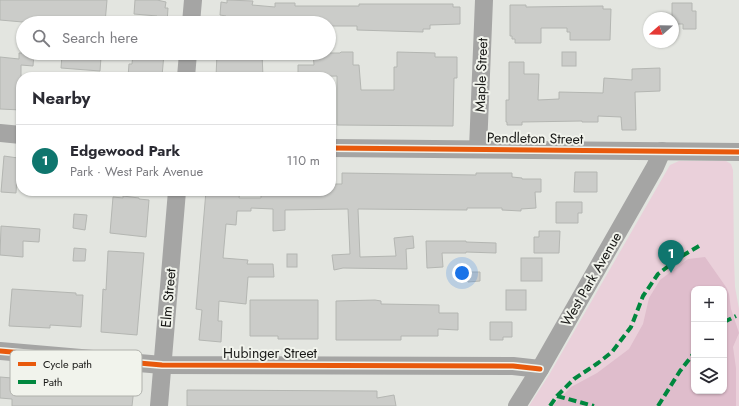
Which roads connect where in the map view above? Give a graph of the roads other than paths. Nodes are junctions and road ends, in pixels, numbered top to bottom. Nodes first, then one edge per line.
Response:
1 (193, 0) edge
2 (484, 0) edge
3 (192, 16) edge
4 (187, 60) edge
5 (186, 72) edge
6 (0, 133) edge
7 (16, 134) edge
8 (336, 148) edge
9 (478, 149) junction
10 (662, 151) junction
11 (739, 152) edge
12 (177, 196) edge
13 (0, 351) edge
14 (10, 352) edge
15 (142, 363) edge
16 (162, 365) junction
17 (540, 369) junction
18 (159, 406) edge
19 (517, 406) edge

1 - 3 street
2 - 9 street, Maple Street
4 - 5 street
6 - 7 street
8 - 9 street, Pendleton Street
9 - 10 street, Pendleton Street
10 - 11 street, Pendleton Street
10 - 17 street, West Park Avenue
12 - 16 street, Elm Street
13 - 14 street, Hubinger Street
15 - 16 street, Hubinger Street
16 - 17 street, Hubinger Street
16 - 18 street, Elm Street
17 - 19 street, West Park Avenue

